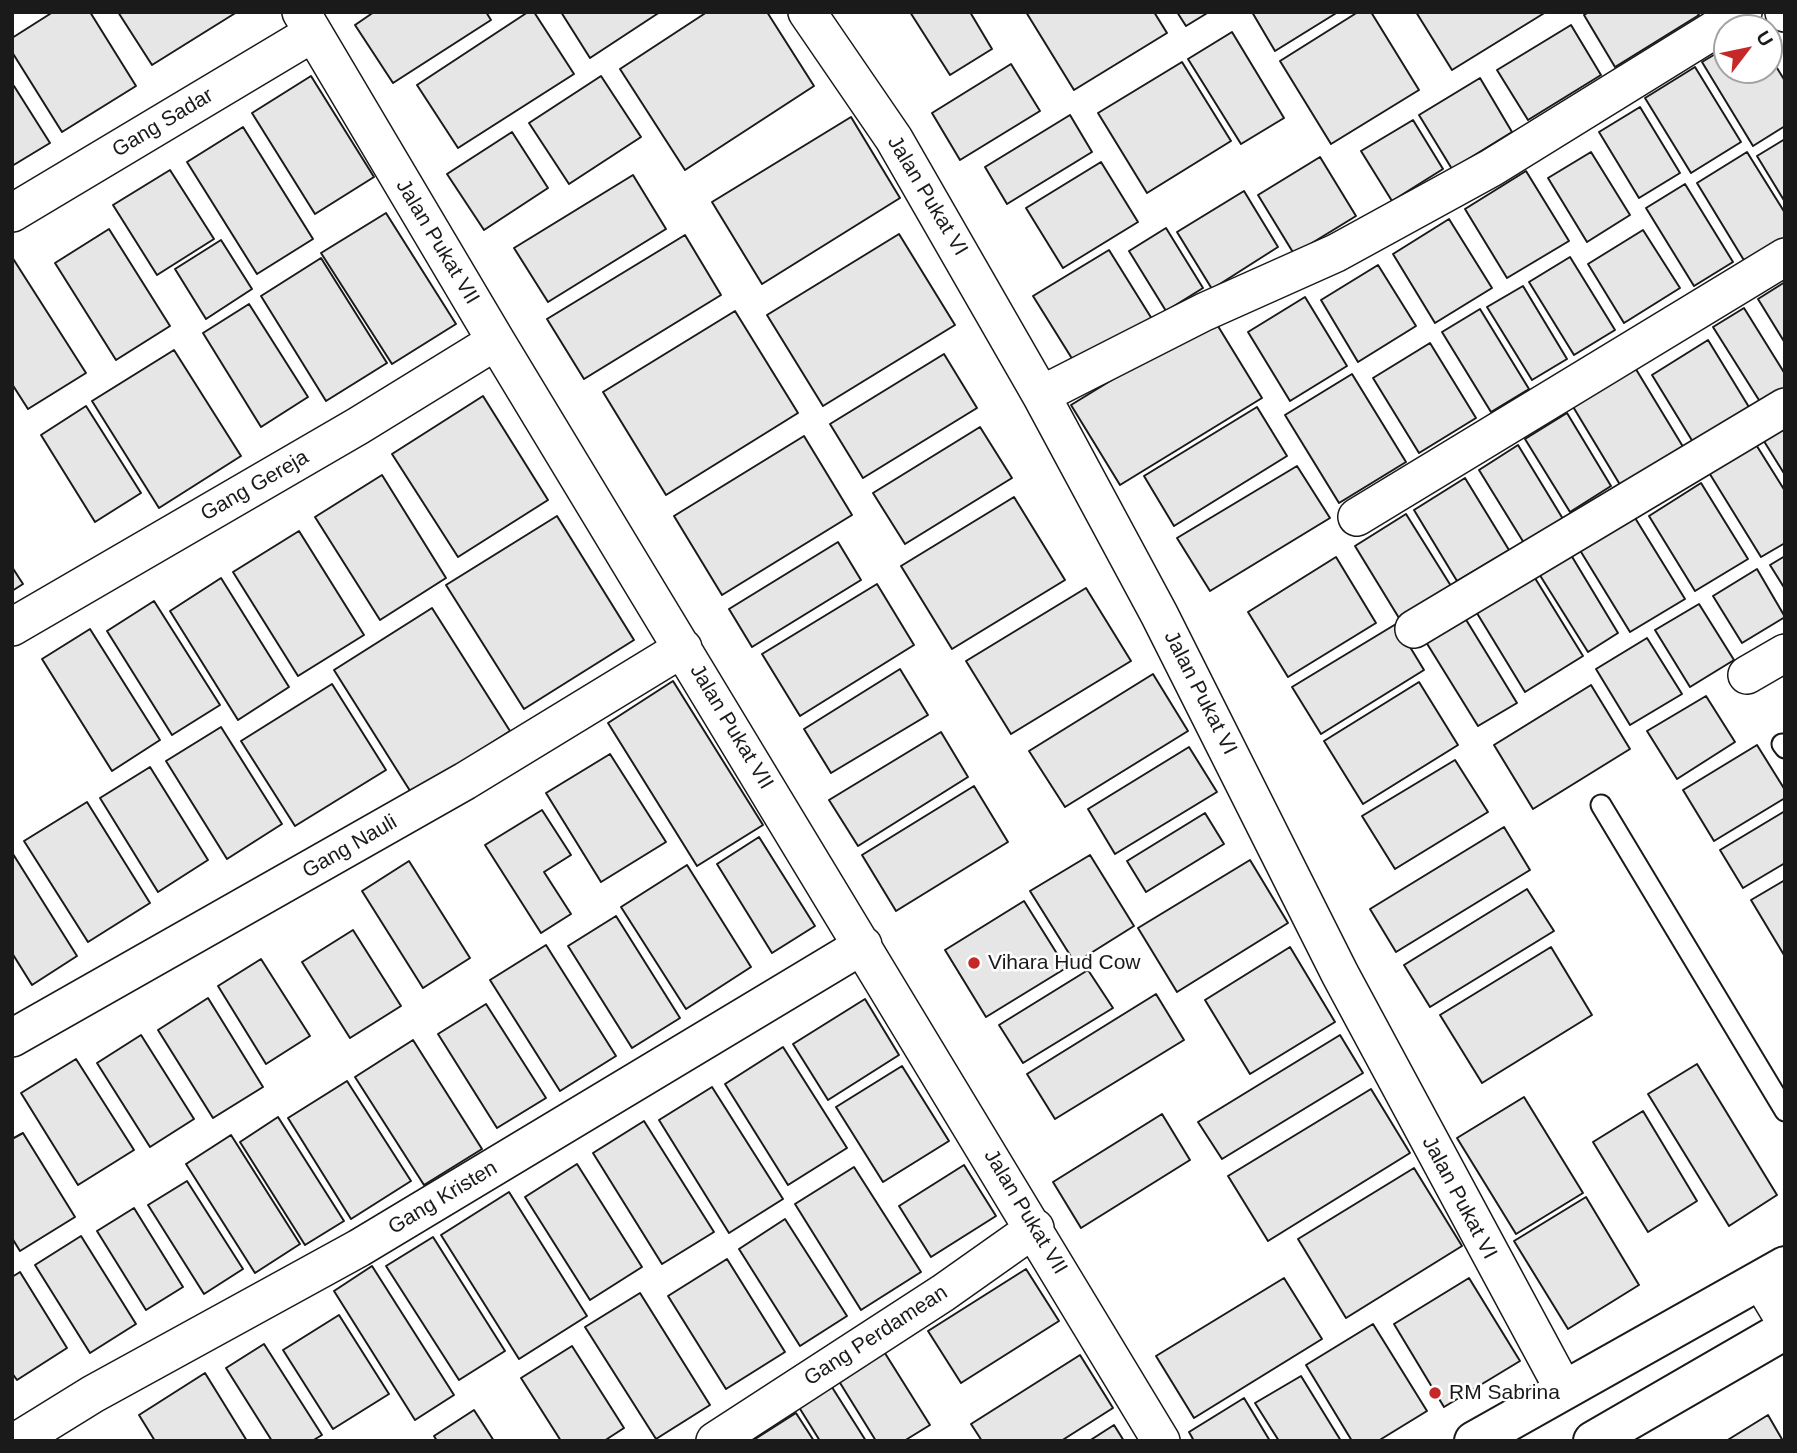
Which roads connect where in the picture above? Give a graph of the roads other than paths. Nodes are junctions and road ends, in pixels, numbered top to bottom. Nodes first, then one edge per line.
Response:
1 (807, 12) edge
2 (1743, 12) edge
3 (307, 23) edge
4 (12, 213) edge
5 (1785, 257) edge
6 (496, 341) junction
7 (1041, 395) junction
8 (1785, 407) edge
9 (1357, 517) dead end
10 (12, 627) edge
11 (1414, 629) dead end
12 (683, 648) junction
13 (1785, 653) edge
14 (1747, 675) dead end
15 (1601, 805) dead end
16 (863, 945) junction
17 (12, 1038) edge
18 (1785, 1111) edge
19 (1035, 1228) junction
20 (1773, 1274) edge
21 (1785, 1321) edge
22 (1785, 1330) edge
23 (1564, 1390) junction
24 (17, 1441) edge
25 (715, 1441) edge
26 (1161, 1441) edge
27 (1474, 1441) edge
28 (1593, 1441) edge

1 - 7 street, Jalan Pukat VI
2 - 7 street
3 - 4 street, Gang Sadar
3 - 6 street, Jalan Pukat VII
5 - 9 street
6 - 10 street, Gang Gereja
6 - 12 street, Jalan Pukat VII
7 - 23 street, Jalan Pukat VI
8 - 11 street
12 - 16 street, Jalan Pukat VII
12 - 17 street, Gang Nauli
13 - 14 street
15 - 18 lane
16 - 19 street, Jalan Pukat VII
16 - 24 street, Gang Kristen
19 - 25 street, Gang Perdamean
19 - 26 street, Jalan Pukat VII
20 - 21 street
20 - 23 street
22 - 28 street
23 - 27 street

